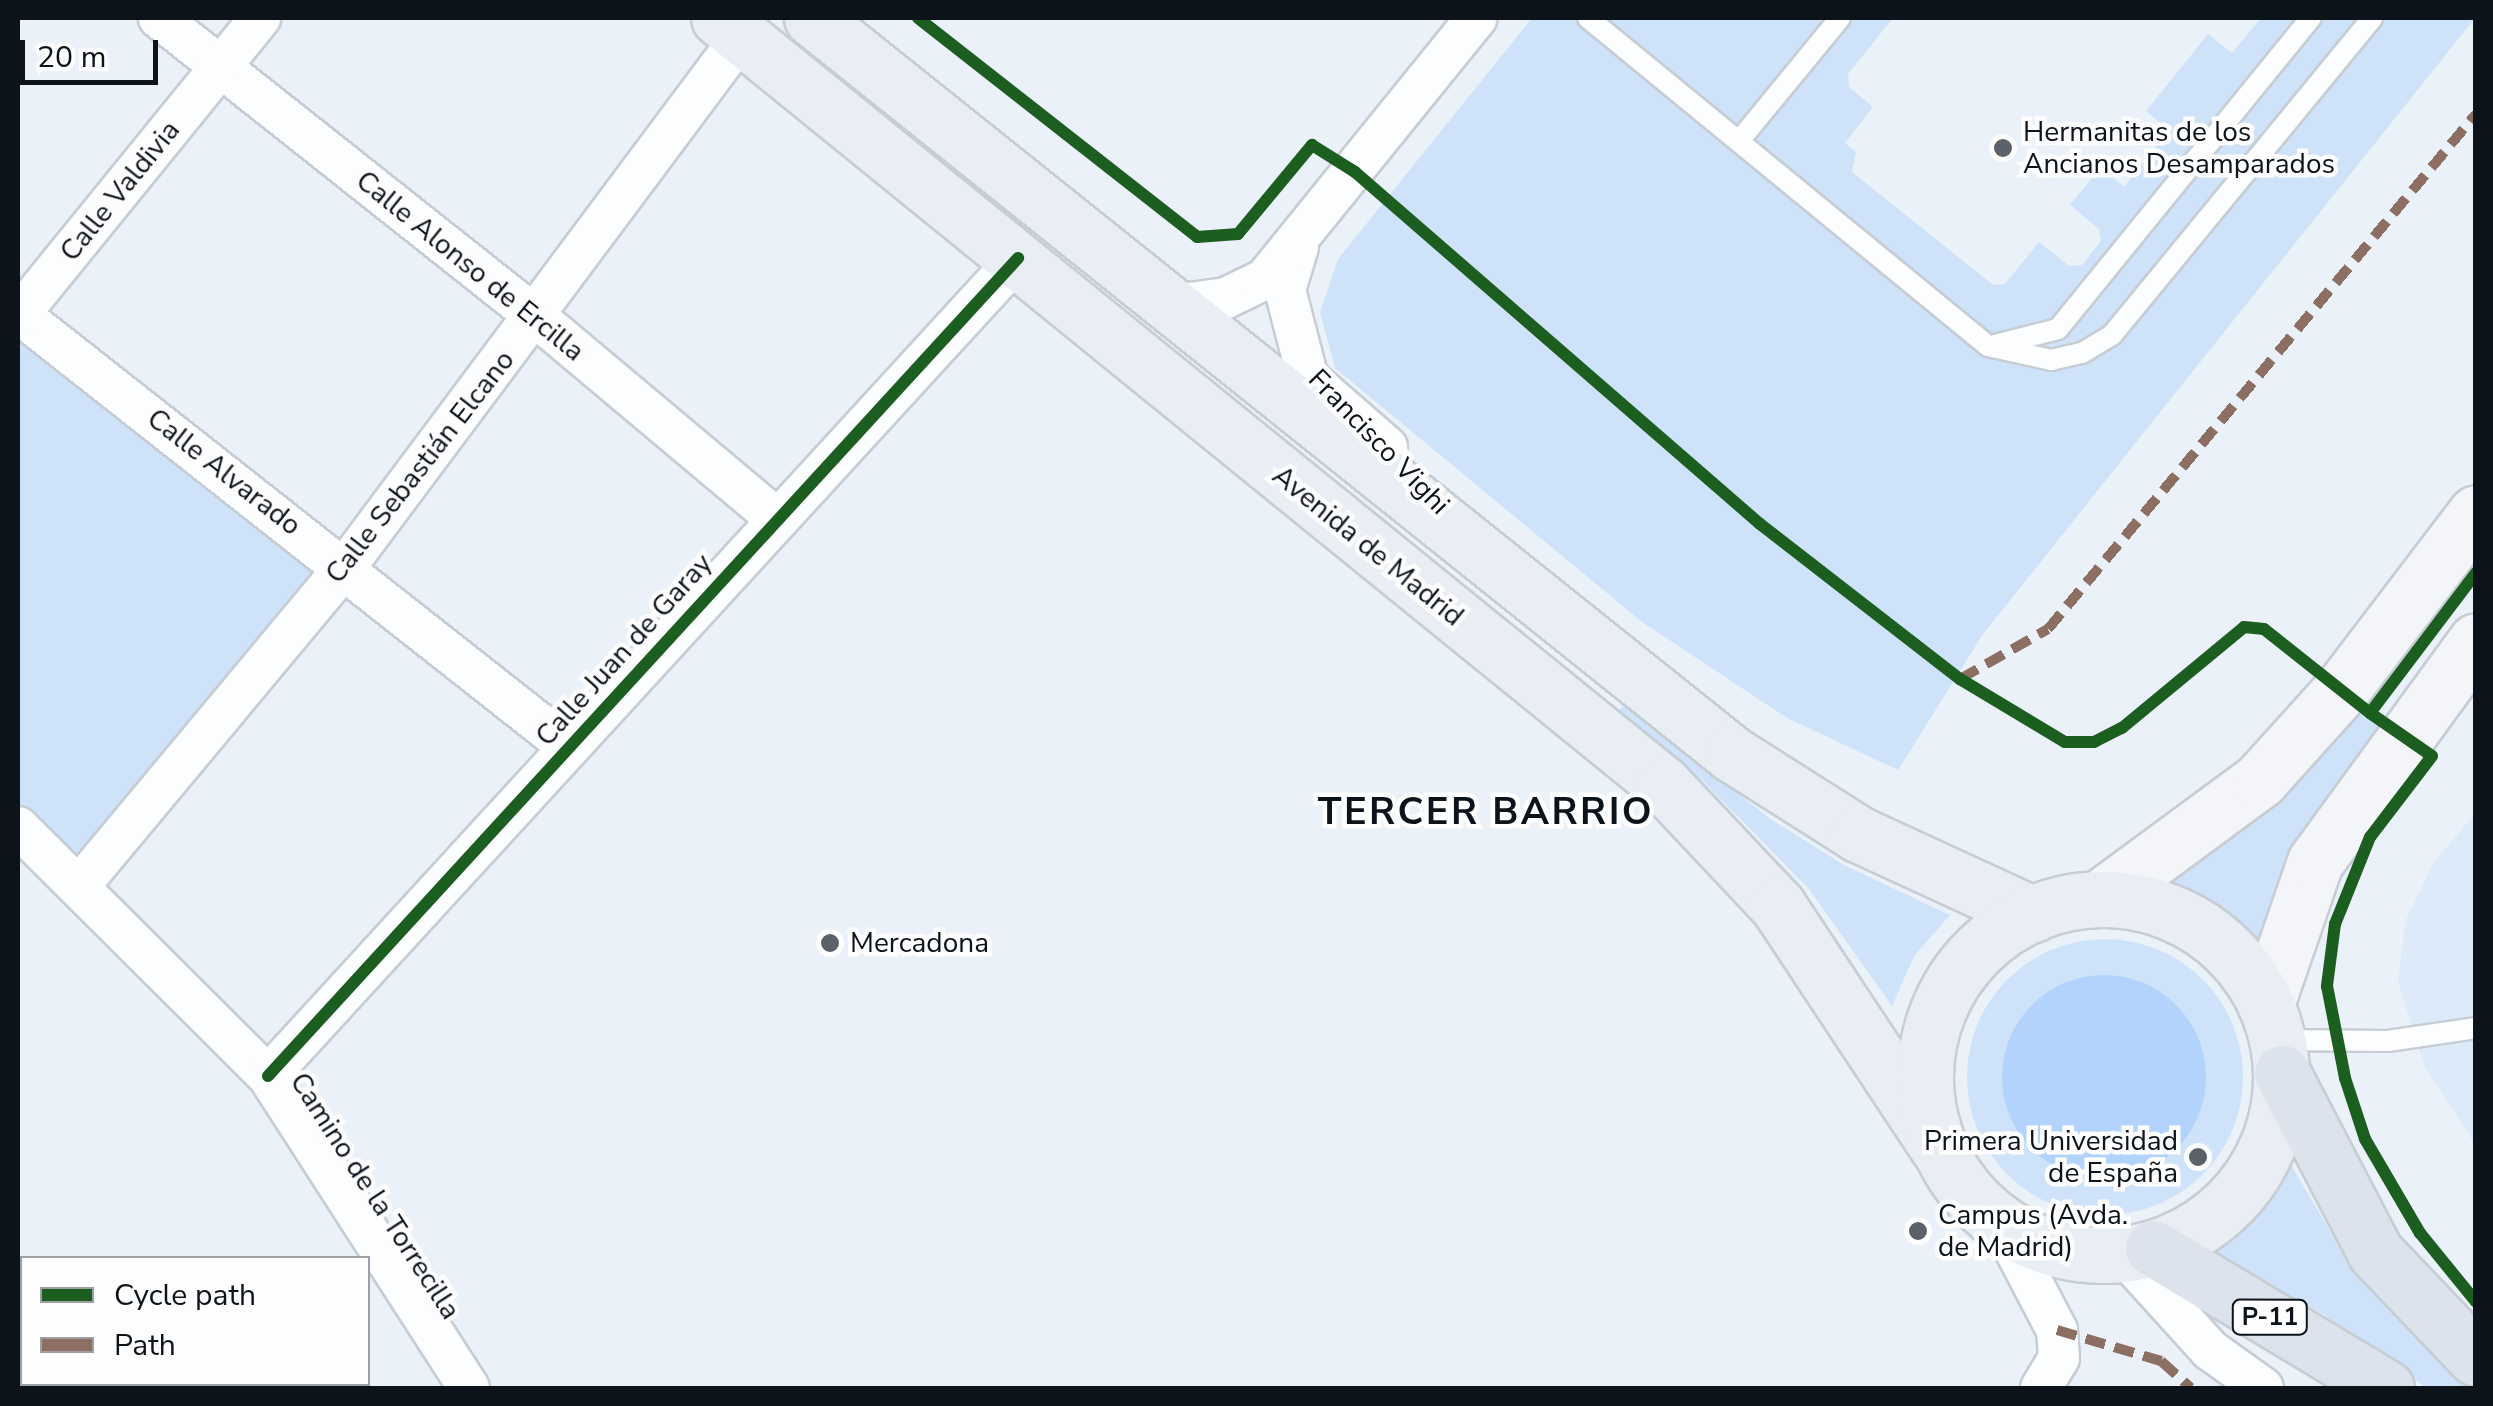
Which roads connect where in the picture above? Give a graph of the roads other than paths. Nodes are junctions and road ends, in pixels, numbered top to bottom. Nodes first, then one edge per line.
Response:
1 (159, 18) edge
2 (260, 18) edge
3 (812, 18) edge
4 (1476, 18) edge
5 (1588, 18) edge
6 (1840, 18) edge
7 (2310, 18) edge
8 (2372, 18) edge
9 (731, 27) edge
10 (222, 66) junction
11 (1739, 141) junction
12 (1300, 239) junction
13 (1018, 258) junction
14 (1168, 306) junction
15 (18, 315) edge
16 (536, 316) junction
17 (1988, 346) junction
18 (2476, 513) edge
19 (777, 519) junction
20 (346, 566) junction
21 (1502, 572) junction
22 (2476, 641) edge
23 (568, 747) junction
24 (18, 827) edge
25 (80, 885) junction
26 (2100, 898) junction
27 (2032, 914) junction
28 (2476, 1028) edge
29 (2275, 1039) junction
30 (268, 1076) junction
31 (1938, 1148) junction
32 (2002, 1225) junction
33 (2138, 1252) junction
34 (2476, 1358) edge
35 (469, 1388) edge
36 (2041, 1388) edge
37 (2263, 1388) edge
38 (2386, 1388) edge

1 - 10 street, Calle Alonso de Ercilla
2 - 10 street, Calle Valdivia
3 - 14 main road
4 - 12 street, Francisco Vighi
5 - 11 lane
6 - 11 lane
7 - 17 lane
8 - 17 lane
9 - 13 main road, Avenida de Madrid
9 - 16 street, Calle Sebastián Elcano
10 - 15 street, Calle Valdivia
10 - 16 street, Calle Alonso de Ercilla
11 - 17 lane
12 - 14 street, Francisco Vighi
12 - 21 street, Francisco Vighi
13 - 19 street, Calle Juan de Garay
13 - 31 main road, Avenida de Madrid
14 - 21 main road
15 - 20 street, Calle Alvarado
16 - 19 street, Calle Alonso de Ercilla
16 - 20 street, Calle Sebastián Elcano
18 - 26 main road
19 - 23 street, Calle Juan de Garay
20 - 23 street, Calle Alvarado
20 - 25 street, Calle Sebastián Elcano
21 - 27 main road
22 - 29 main road
23 - 30 street, Calle Juan de Garay
24 - 25 street, Camino de la Torrecilla
25 - 30 street, Camino de la Torrecilla
26 - 27 main road
26 - 29 main road
27 - 31 main road
28 - 29 lane
29 - 33 main road
29 - 34 highway
30 - 35 street, Camino de la Torrecilla
31 - 32 main road
32 - 33 main road
32 - 36 street
33 - 37 street
33 - 38 highway, P-11

